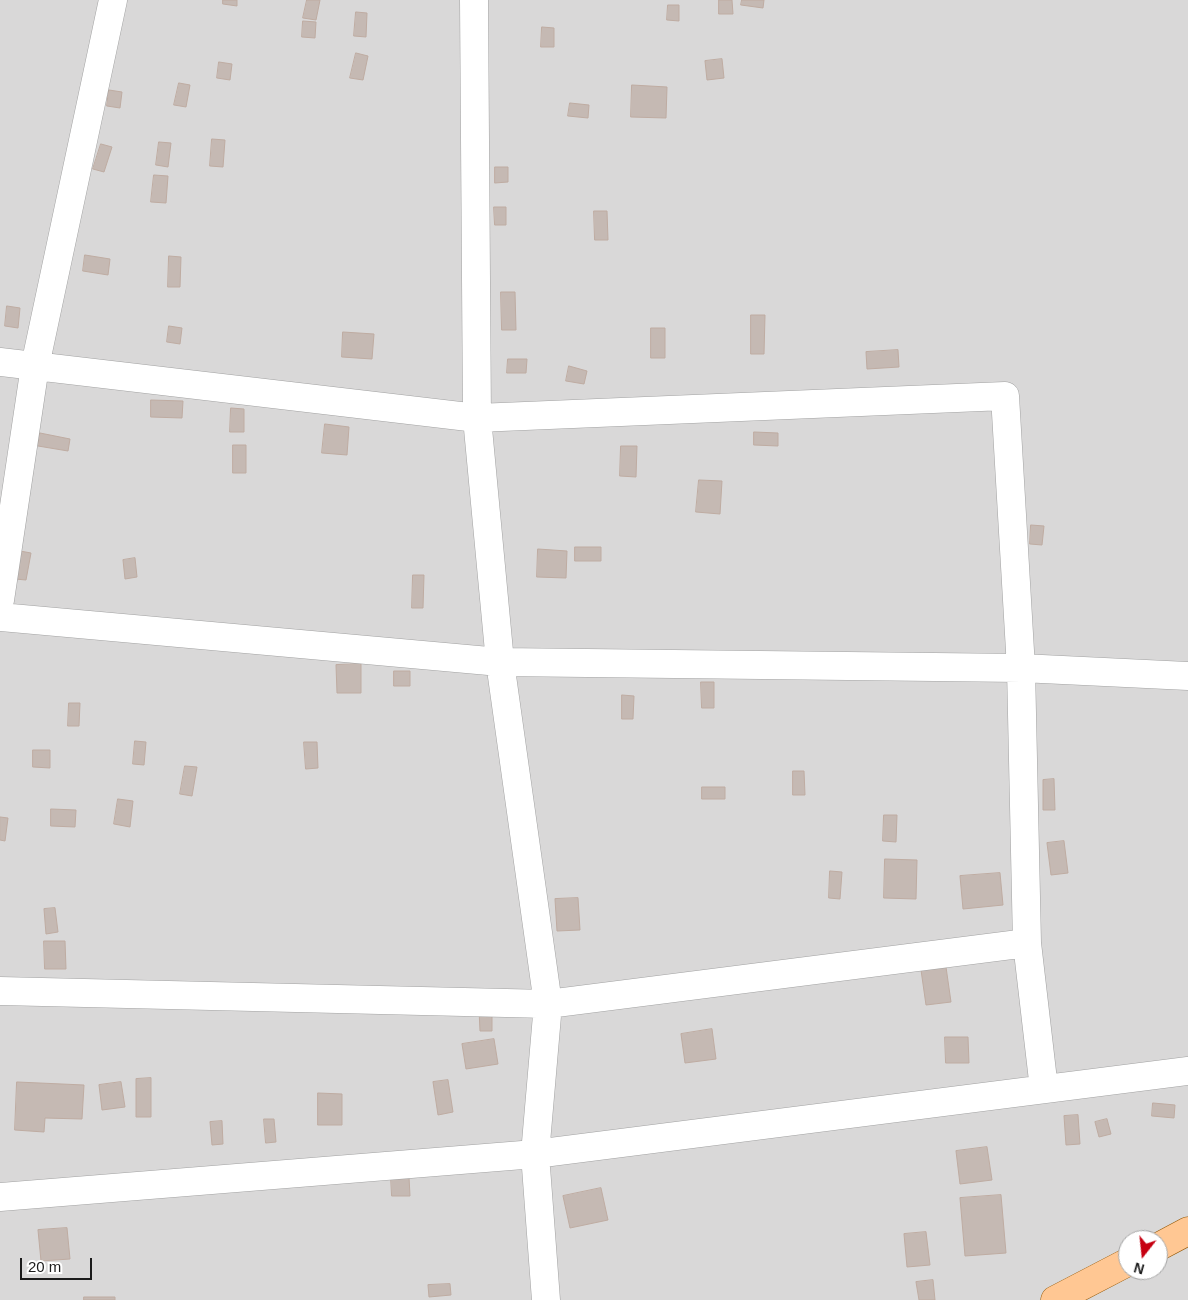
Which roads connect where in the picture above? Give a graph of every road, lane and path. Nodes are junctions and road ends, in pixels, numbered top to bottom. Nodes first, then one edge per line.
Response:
1 (113, 0) edge
2 (474, 0) edge
3 (0, 362) edge
4 (35, 366) junction
5 (477, 418) junction
6 (0, 600) edge
7 (0, 617) edge
8 (500, 662) junction
9 (1020, 668) junction
10 (1188, 676) edge
11 (1027, 942) junction
12 (0, 992) edge
13 (548, 1004) junction
14 (1188, 1071) edge
15 (1044, 1089) junction
16 (535, 1154) junction
17 (0, 1197) edge
18 (1188, 1231) edge
19 (1168, 1242) edge
20 (1118, 1267) edge
21 (546, 1300) edge
22 (1055, 1300) edge

1 - 4 street
2 - 5 street
3 - 4 street
4 - 5 street
4 - 6 street
5 - 8 street
5 - 9 street
7 - 8 street
8 - 9 street
8 - 13 street
9 - 10 street
9 - 11 street
11 - 13 street
11 - 15 street
12 - 13 street
13 - 16 street
14 - 15 street
15 - 16 street
16 - 17 street
16 - 21 street
18 - 19 main road
20 - 22 main road

